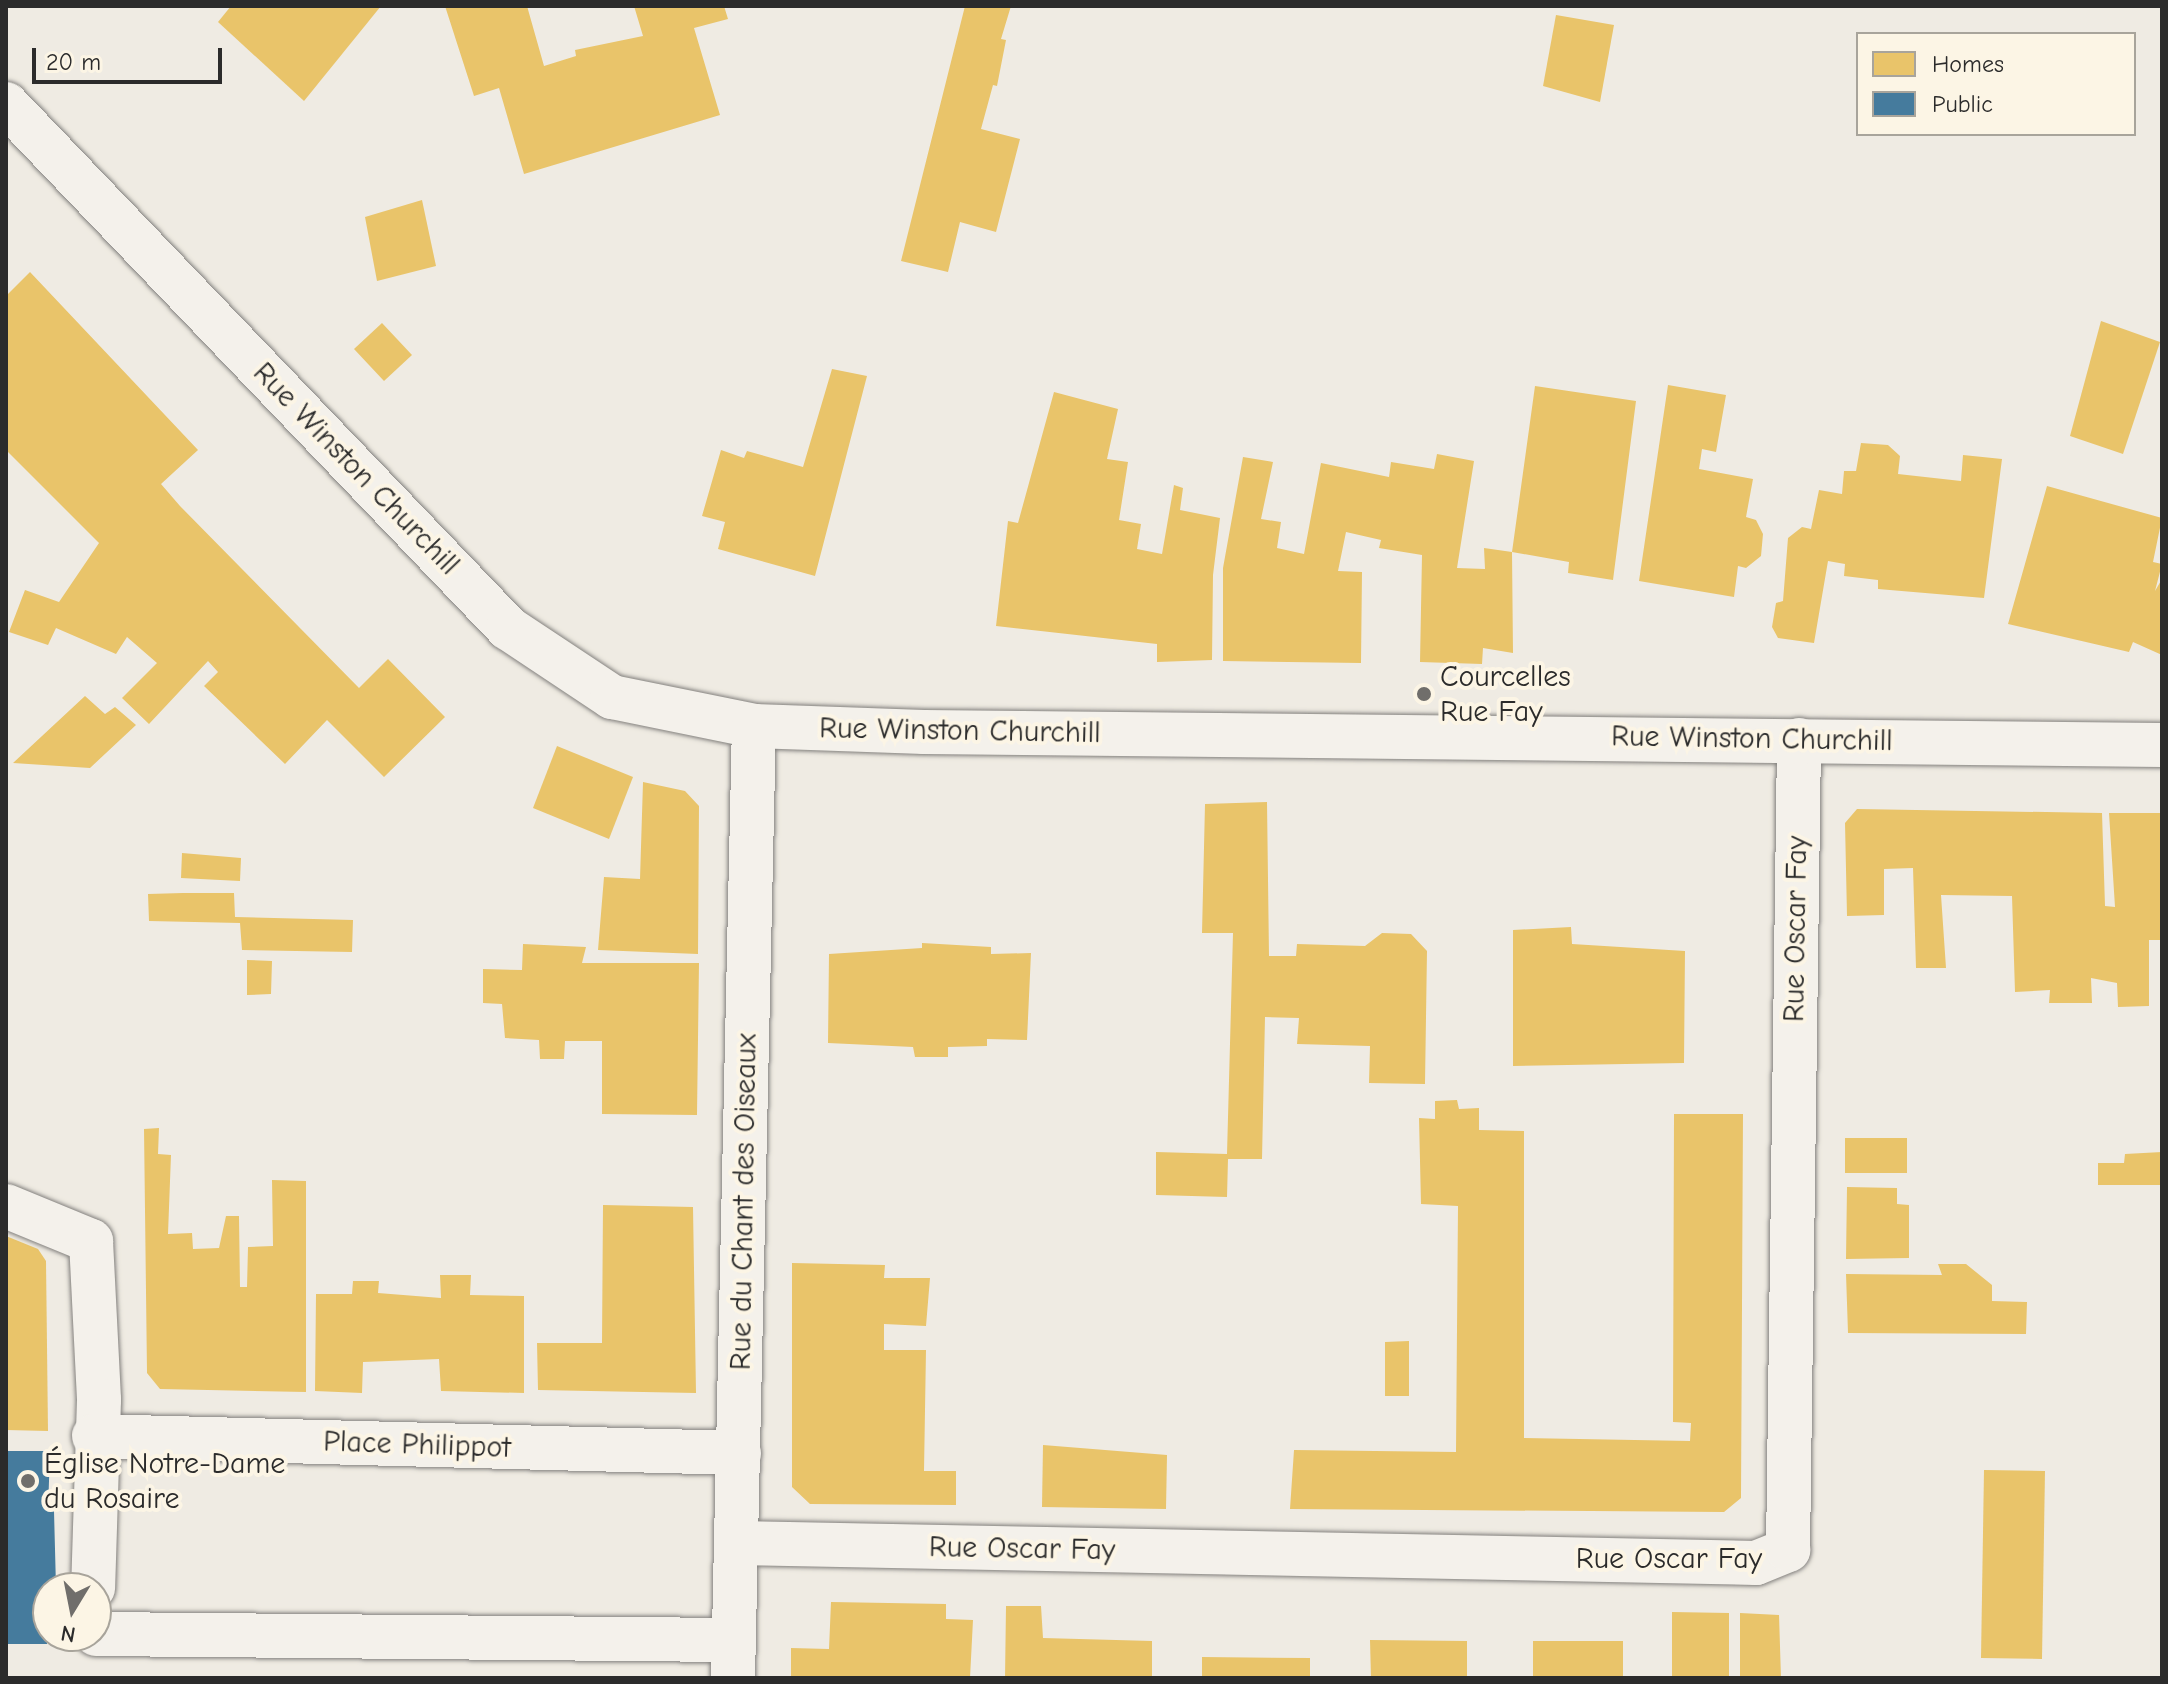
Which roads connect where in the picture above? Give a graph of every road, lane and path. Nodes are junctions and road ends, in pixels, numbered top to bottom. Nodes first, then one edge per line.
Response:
1 (6, 104) edge
2 (754, 726) junction
3 (1799, 740) junction
4 (2162, 745) edge
5 (6, 1206) edge
6 (94, 1436) junction
7 (739, 1453) junction
8 (737, 1543) junction
9 (93, 1572) edge
10 (112, 1635) edge
11 (734, 1659) edge

1 - 2 street, Rue Winston Churchill
2 - 3 street, Rue Winston Churchill
2 - 7 street, Rue du Chant des Oiseaux
3 - 4 street, Rue Winston Churchill
3 - 8 street, Rue Oscar Fay
5 - 6 street
6 - 7 street, Place Philippot
6 - 9 street
7 - 8 street, Rue du Chant des Oiseaux
8 - 11 street, Rue du Chant des Oiseaux
10 - 11 street

